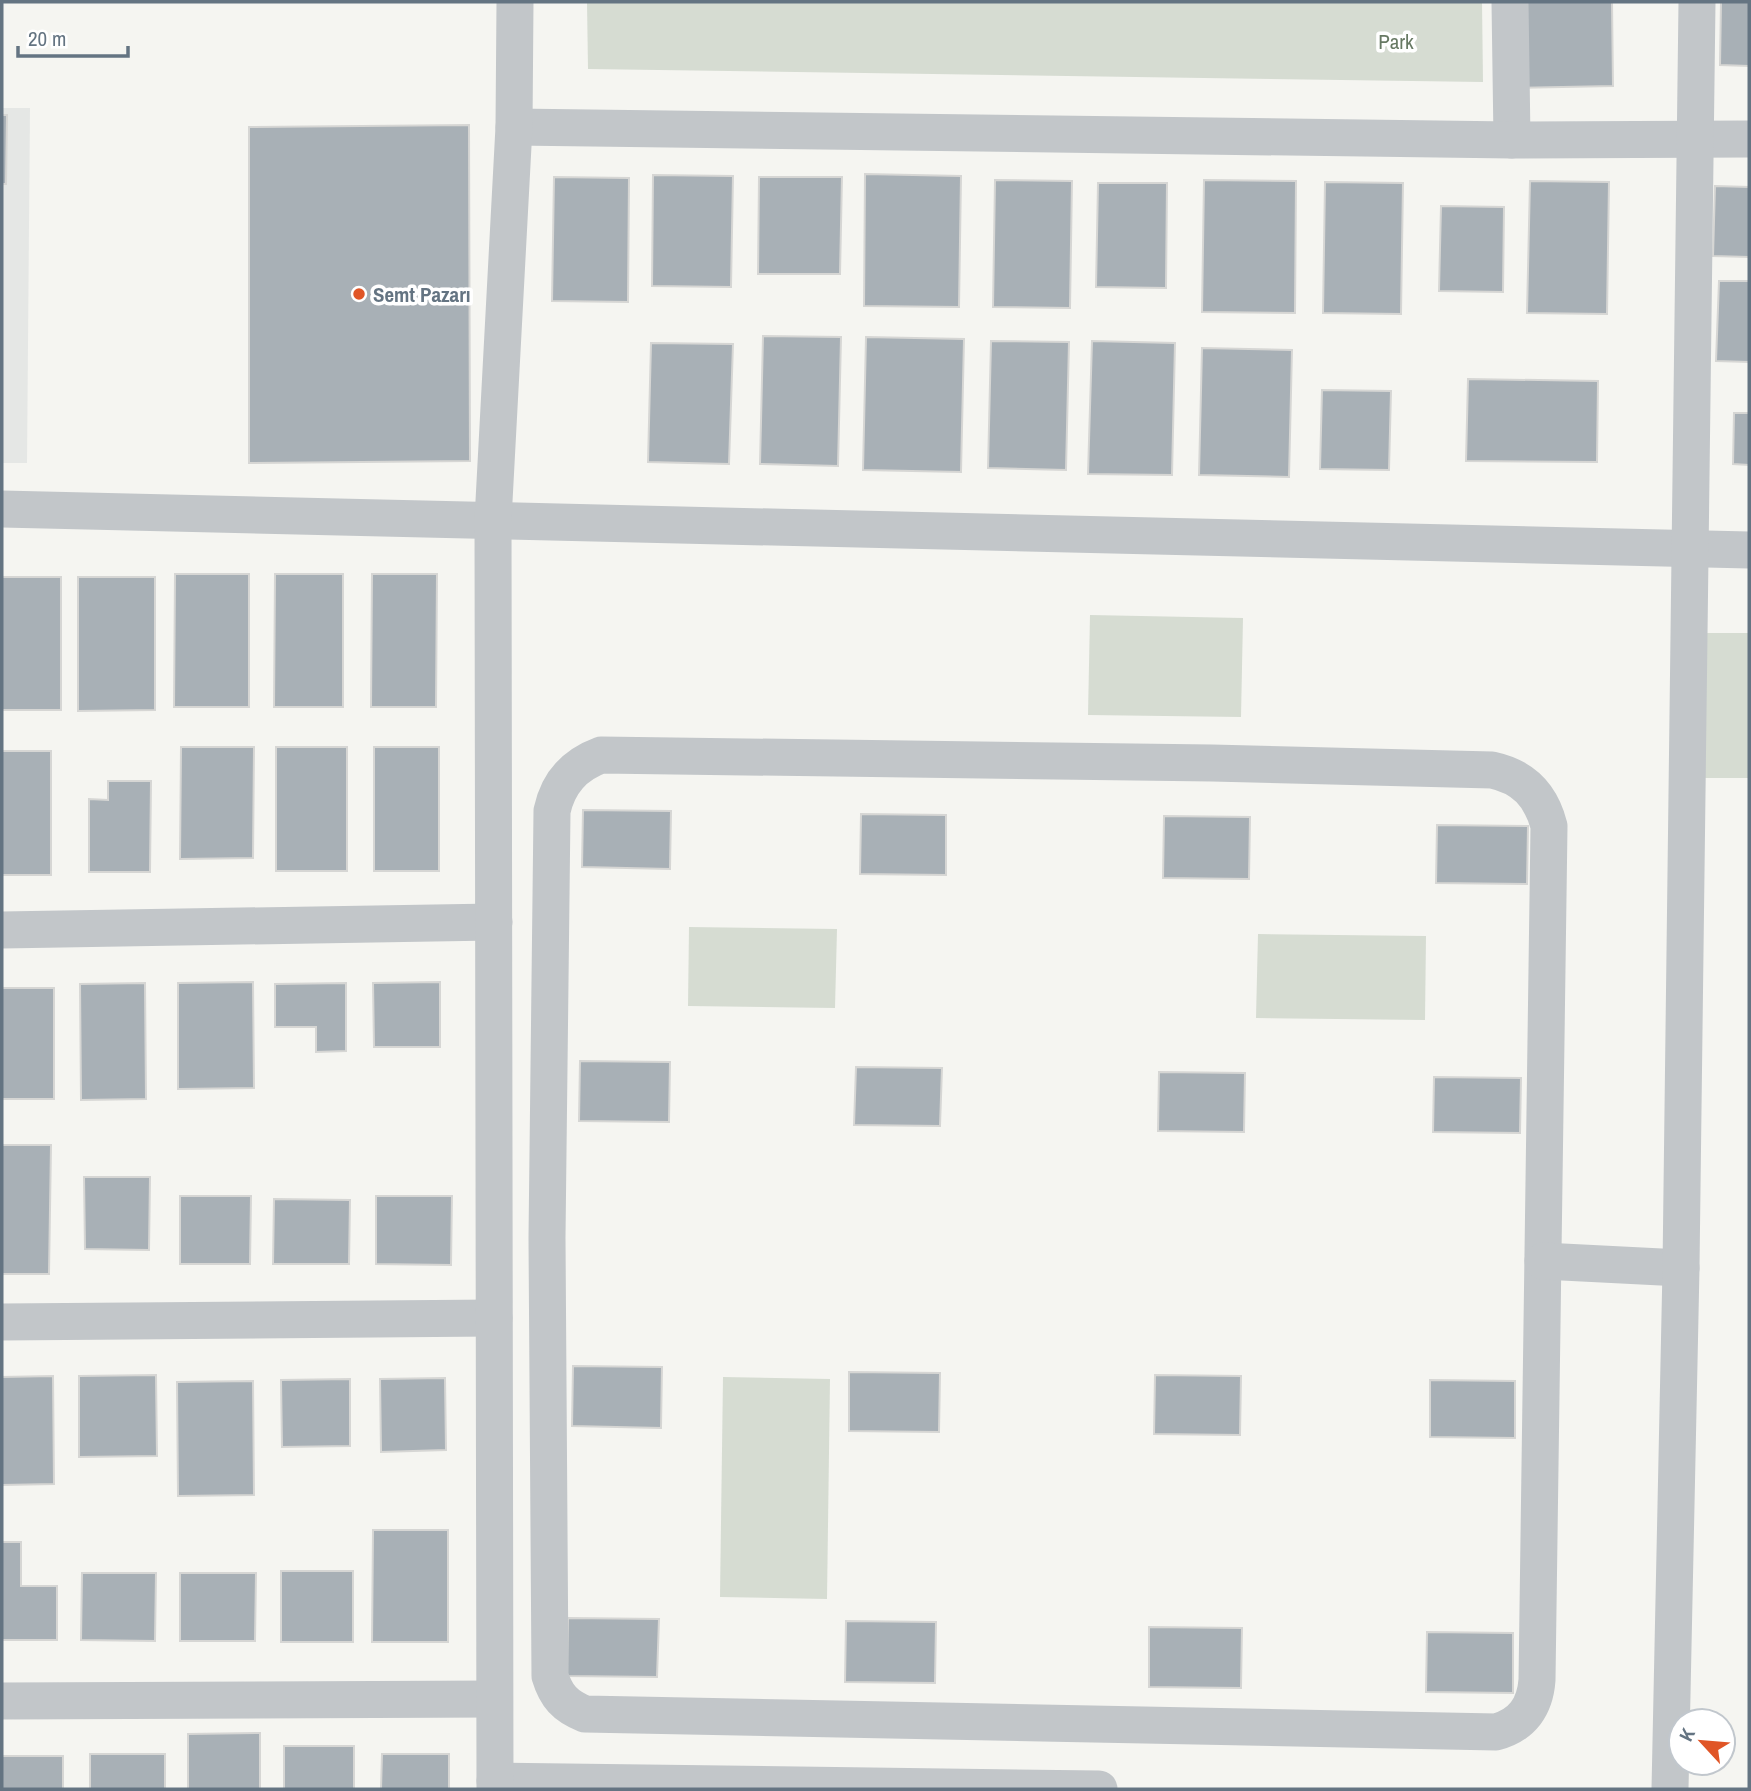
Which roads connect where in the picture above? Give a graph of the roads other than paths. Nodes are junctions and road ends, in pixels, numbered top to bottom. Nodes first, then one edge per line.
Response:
1 (514, 2) edge
2 (1510, 2) edge
3 (1698, 2) edge
4 (514, 127) junction
5 (1696, 138) junction
6 (1749, 139) edge
7 (1511, 140) junction
8 (2, 509) edge
9 (493, 520) junction
10 (1691, 549) junction
11 (1749, 550) edge
12 (494, 922) junction
13 (2, 930) edge
14 (1543, 1261) junction
15 (1681, 1268) junction
16 (494, 1318) junction
17 (2, 1322) edge
18 (494, 1699) junction
19 (2, 1701) edge
20 (495, 1785) edge
21 (1099, 1789) edge
22 (1670, 1789) edge

1 - 4 street
2 - 7 street
3 - 5 street
4 - 7 street
4 - 9 street
5 - 6 street
5 - 7 street
5 - 10 street
8 - 9 street
9 - 10 street
9 - 12 street
10 - 11 street
10 - 15 street
12 - 13 street
12 - 16 street
14 - 14 street
14 - 15 street
15 - 22 street
16 - 17 street
16 - 18 street
18 - 19 street
18 - 20 street
20 - 21 street

